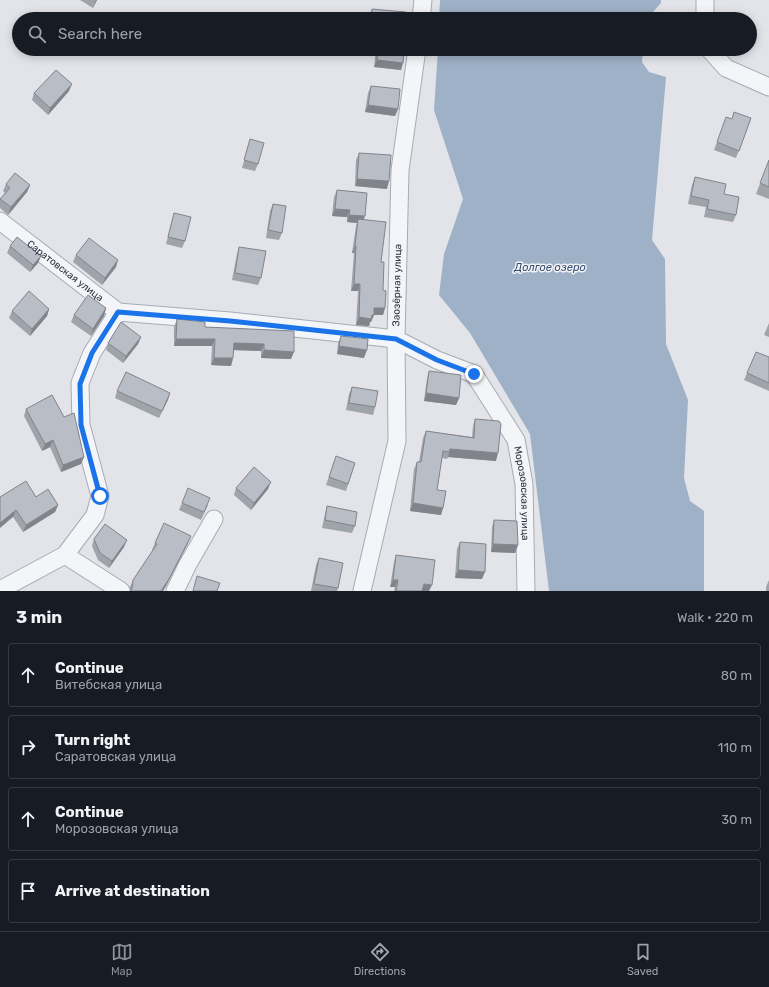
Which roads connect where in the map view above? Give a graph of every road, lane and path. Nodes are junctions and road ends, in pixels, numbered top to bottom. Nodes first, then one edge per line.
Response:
1 (424, 0) edge
2 (704, 0) edge
3 (422, 12) edge
4 (705, 12) edge
5 (416, 56) edge
6 (715, 56) edge
7 (769, 87) edge
8 (0, 221) edge
9 (118, 312) junction
10 (396, 339) junction
11 (214, 519) dead end
12 (66, 555) junction
13 (0, 590) edge
14 (121, 591) edge
15 (175, 591) edge
16 (362, 591) edge
17 (526, 591) edge

1 - 3 street
2 - 4 street
5 - 10 street, Заозёрная улица
6 - 7 street
8 - 9 street, Саратовская улица
9 - 10 street
9 - 12 street
10 - 16 street, Заозёрная улица
10 - 17 street, Морозовская улица
11 - 15 street
12 - 13 street
12 - 14 street

